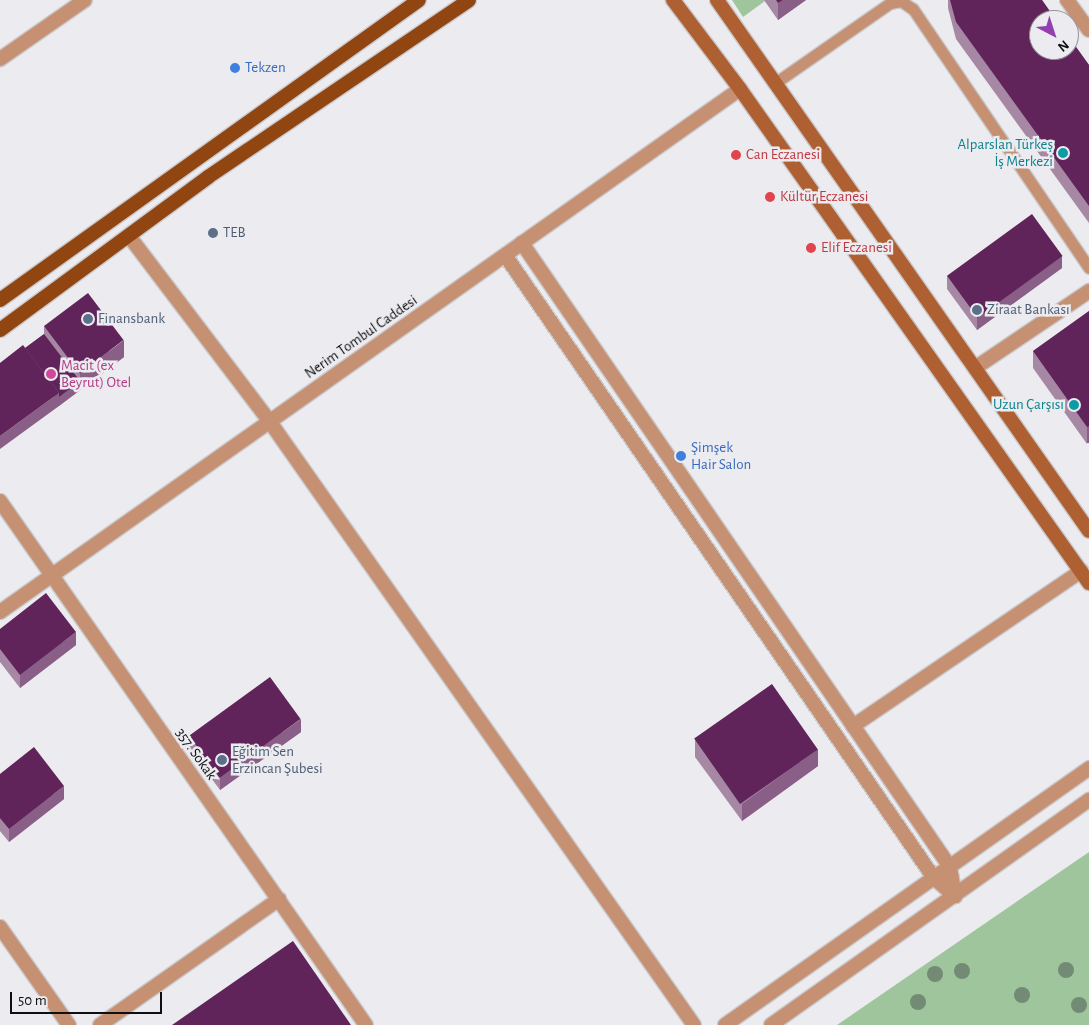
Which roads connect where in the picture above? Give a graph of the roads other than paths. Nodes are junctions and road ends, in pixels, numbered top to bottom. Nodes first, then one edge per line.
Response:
1 (85, 0) edge
2 (419, 0) edge
3 (469, 0) edge
4 (673, 0) edge
5 (717, 0) edge
6 (1067, 0) edge
7 (1089, 30) edge
8 (0, 59) edge
9 (775, 83) junction
10 (740, 89) junction
11 (128, 236) junction
12 (522, 243) junction
13 (506, 255) junction
14 (1089, 268) edge
15 (1089, 292) edge
16 (0, 300) edge
17 (0, 330) edge
18 (975, 368) junction
19 (270, 422) junction
20 (0, 501) edge
21 (1089, 531) edge
22 (51, 576) junction
23 (1085, 577) edge
24 (0, 612) edge
25 (853, 726) junction
26 (1089, 768) edge
27 (1089, 800) edge
28 (950, 867) junction
29 (934, 878) junction
30 (955, 896) junction
31 (279, 899) junction
32 (0, 927) edge
33 (69, 1025) edge
34 (100, 1025) edge
35 (366, 1025) edge
36 (694, 1025) edge
37 (725, 1025) edge
38 (771, 1025) edge

1 - 8 street
2 - 16 main road
3 - 11 main road
4 - 10 main road
5 - 9 main road
6 - 7 street
9 - 14 lane
9 - 18 main road
10 - 12 street, Nerim Tombul Caddesi
10 - 23 main road
11 - 17 main road
11 - 19 street
12 - 13 street, Nerim Tombul Caddesi
12 - 25 street
13 - 19 street, Nerim Tombul Caddesi
13 - 29 street
15 - 18 street
18 - 21 main road
19 - 22 street, Nerim Tombul Caddesi
19 - 36 street
20 - 22 street, 357. Sokak
22 - 24 street, Nerim Tombul Caddesi
22 - 31 street, 357. Sokak
23 - 25 street
25 - 28 street
26 - 28 street
27 - 30 street
28 - 29 street
28 - 30 street
29 - 30 street
29 - 37 street
30 - 38 street
31 - 34 street
31 - 35 street, 357. Sokak
32 - 33 street

